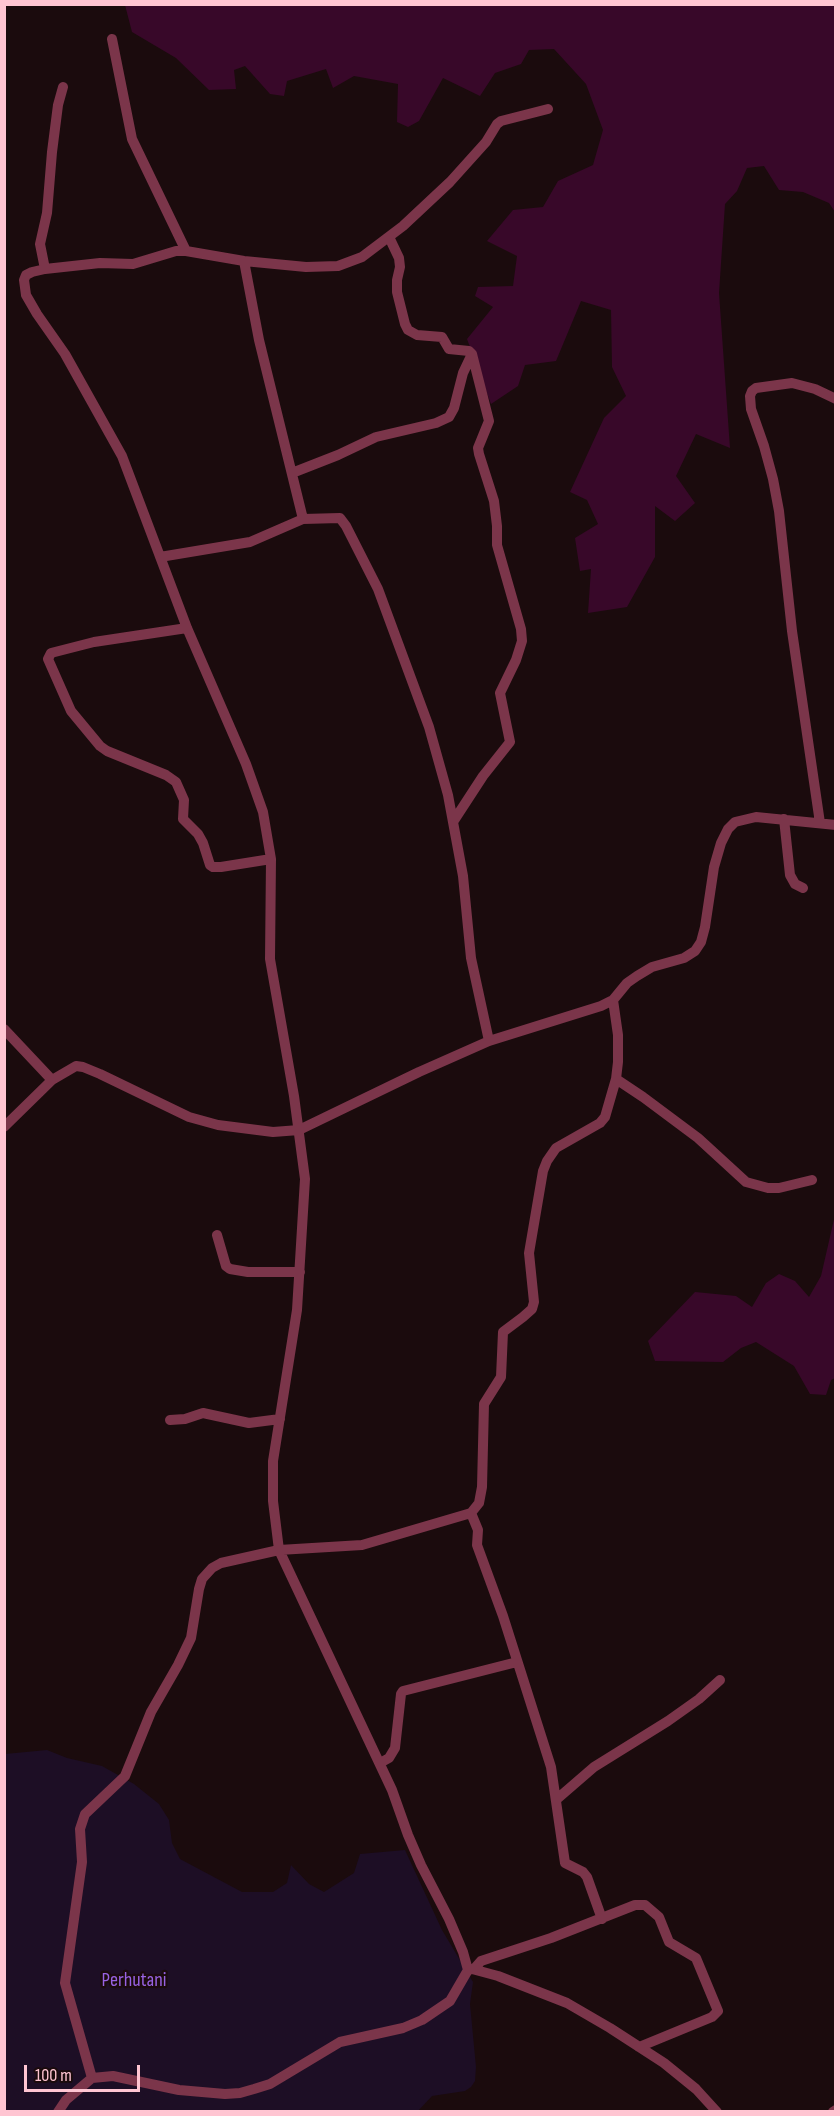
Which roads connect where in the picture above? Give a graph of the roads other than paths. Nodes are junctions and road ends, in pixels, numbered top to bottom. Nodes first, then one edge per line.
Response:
1 (112, 39) dead end
2 (63, 87) dead end
3 (548, 109) dead end
4 (389, 237) junction
5 (186, 251) junction
6 (244, 261) junction
7 (45, 269) junction
8 (472, 354) junction
9 (836, 399) edge
10 (292, 473) junction
11 (303, 519) junction
12 (160, 557) junction
13 (187, 628) junction
14 (784, 819) junction
15 (453, 822) junction
16 (820, 823) junction
17 (836, 825) edge
18 (271, 859) junction
19 (803, 888) dead end
20 (613, 1000) junction
21 (4, 1029) edge
22 (489, 1041) junction
23 (615, 1079) junction
24 (52, 1080) junction
25 (4, 1127) edge
26 (299, 1130) junction
27 (813, 1180) dead end
28 (217, 1235) dead end
29 (300, 1272) junction
30 (280, 1419) junction
31 (170, 1420) dead end
32 (471, 1513) junction
33 (279, 1550) junction
34 (517, 1662) junction
35 (720, 1680) dead end
36 (380, 1763) junction
37 (557, 1799) junction
38 (602, 1919) junction
39 (471, 1970) junction
40 (639, 2047) junction
41 (93, 2078) junction
42 (58, 2112) edge
43 (717, 2112) edge

1 - 5 street
2 - 7 street
3 - 4 street
4 - 6 street
4 - 8 street
5 - 6 street
5 - 7 street
6 - 10 street
7 - 12 street
8 - 10 street
8 - 15 street
9 - 16 street
10 - 11 street
11 - 12 street
11 - 15 street
12 - 13 street
13 - 18 street
13 - 18 street
14 - 16 street
14 - 19 street
14 - 20 street
15 - 22 street
16 - 17 street
18 - 26 street
20 - 22 street
20 - 23 street
21 - 24 street
22 - 26 street
23 - 27 street
23 - 32 street
24 - 25 street
24 - 26 street
26 - 29 street
28 - 29 street
29 - 30 street
30 - 31 street
30 - 33 street
32 - 33 street
32 - 34 street
33 - 36 street
33 - 41 street
34 - 36 street
34 - 37 street
35 - 37 street
36 - 39 street
37 - 38 street
38 - 39 street
38 - 40 street
39 - 40 street
39 - 41 street
40 - 43 street
41 - 42 street

